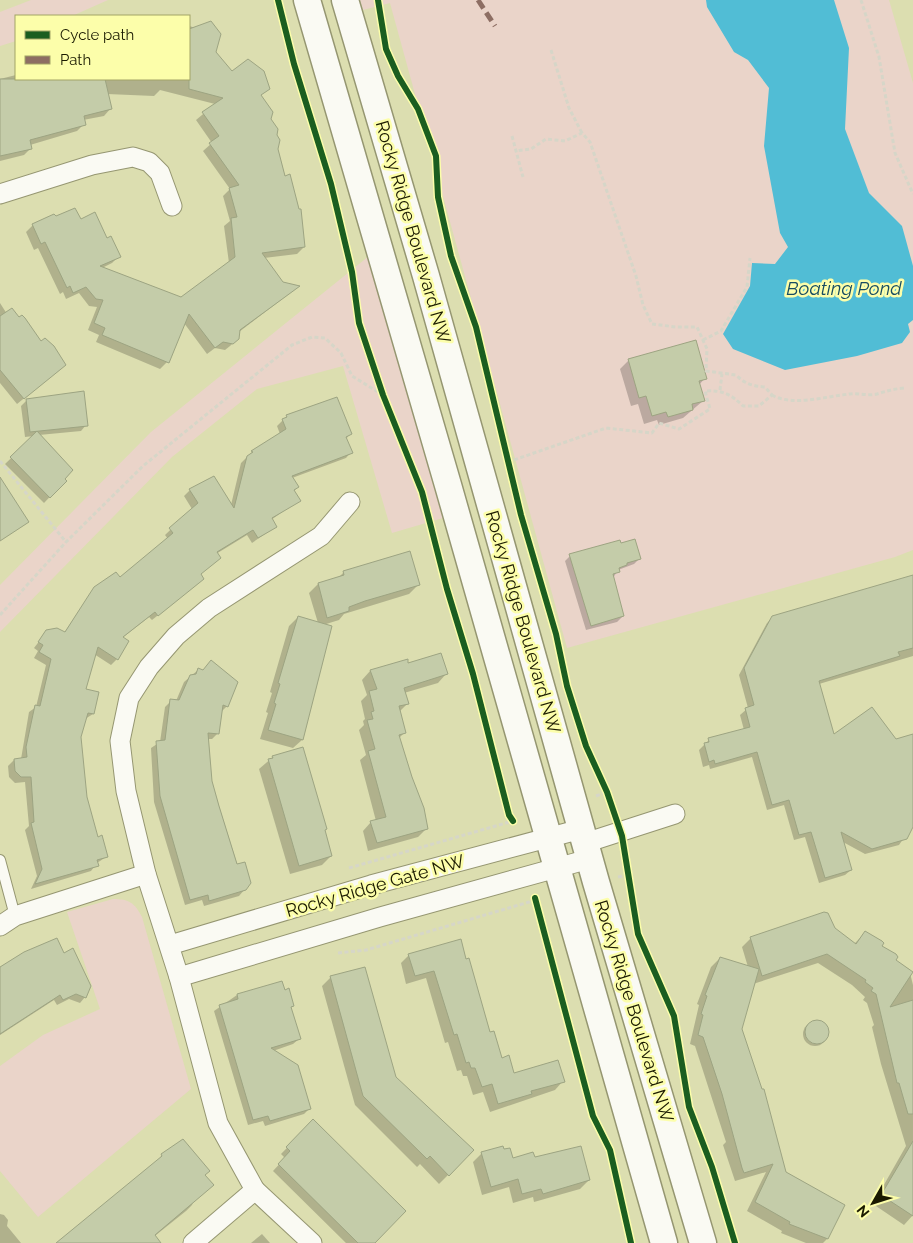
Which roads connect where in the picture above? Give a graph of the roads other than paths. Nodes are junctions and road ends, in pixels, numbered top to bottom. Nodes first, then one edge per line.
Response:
1 (307, 0) edge
2 (345, 0) edge
3 (0, 194) edge
4 (172, 206) dead end
5 (350, 502) dead end
6 (675, 814) dead end
7 (548, 838) junction
8 (585, 844) junction
9 (0, 860) edge
10 (557, 868) junction
11 (146, 874) junction
12 (8, 921) edge
13 (170, 945) junction
14 (179, 977) junction
15 (255, 1190) junction
16 (193, 1243) edge
17 (312, 1243) edge
18 (664, 1243) edge
19 (702, 1243) edge

1 - 7 street, Rocky Ridge Boulevard NW
2 - 8 street, Rocky Ridge Boulevard NW
3 - 4 street
5 - 11 street
6 - 8 street
7 - 8 street, Rocky Ridge Gate NW
7 - 10 street, Rocky Ridge Boulevard NW
7 - 13 street, Rocky Ridge Gate NW
8 - 10 street, Rocky Ridge Gate NW
8 - 19 street, Rocky Ridge Boulevard NW
9 - 12 lane
10 - 14 street, Rocky Ridge Gate NW
10 - 18 street, Rocky Ridge Boulevard NW
11 - 12 street
11 - 13 street
13 - 14 street
14 - 15 street
15 - 16 street
15 - 17 street

